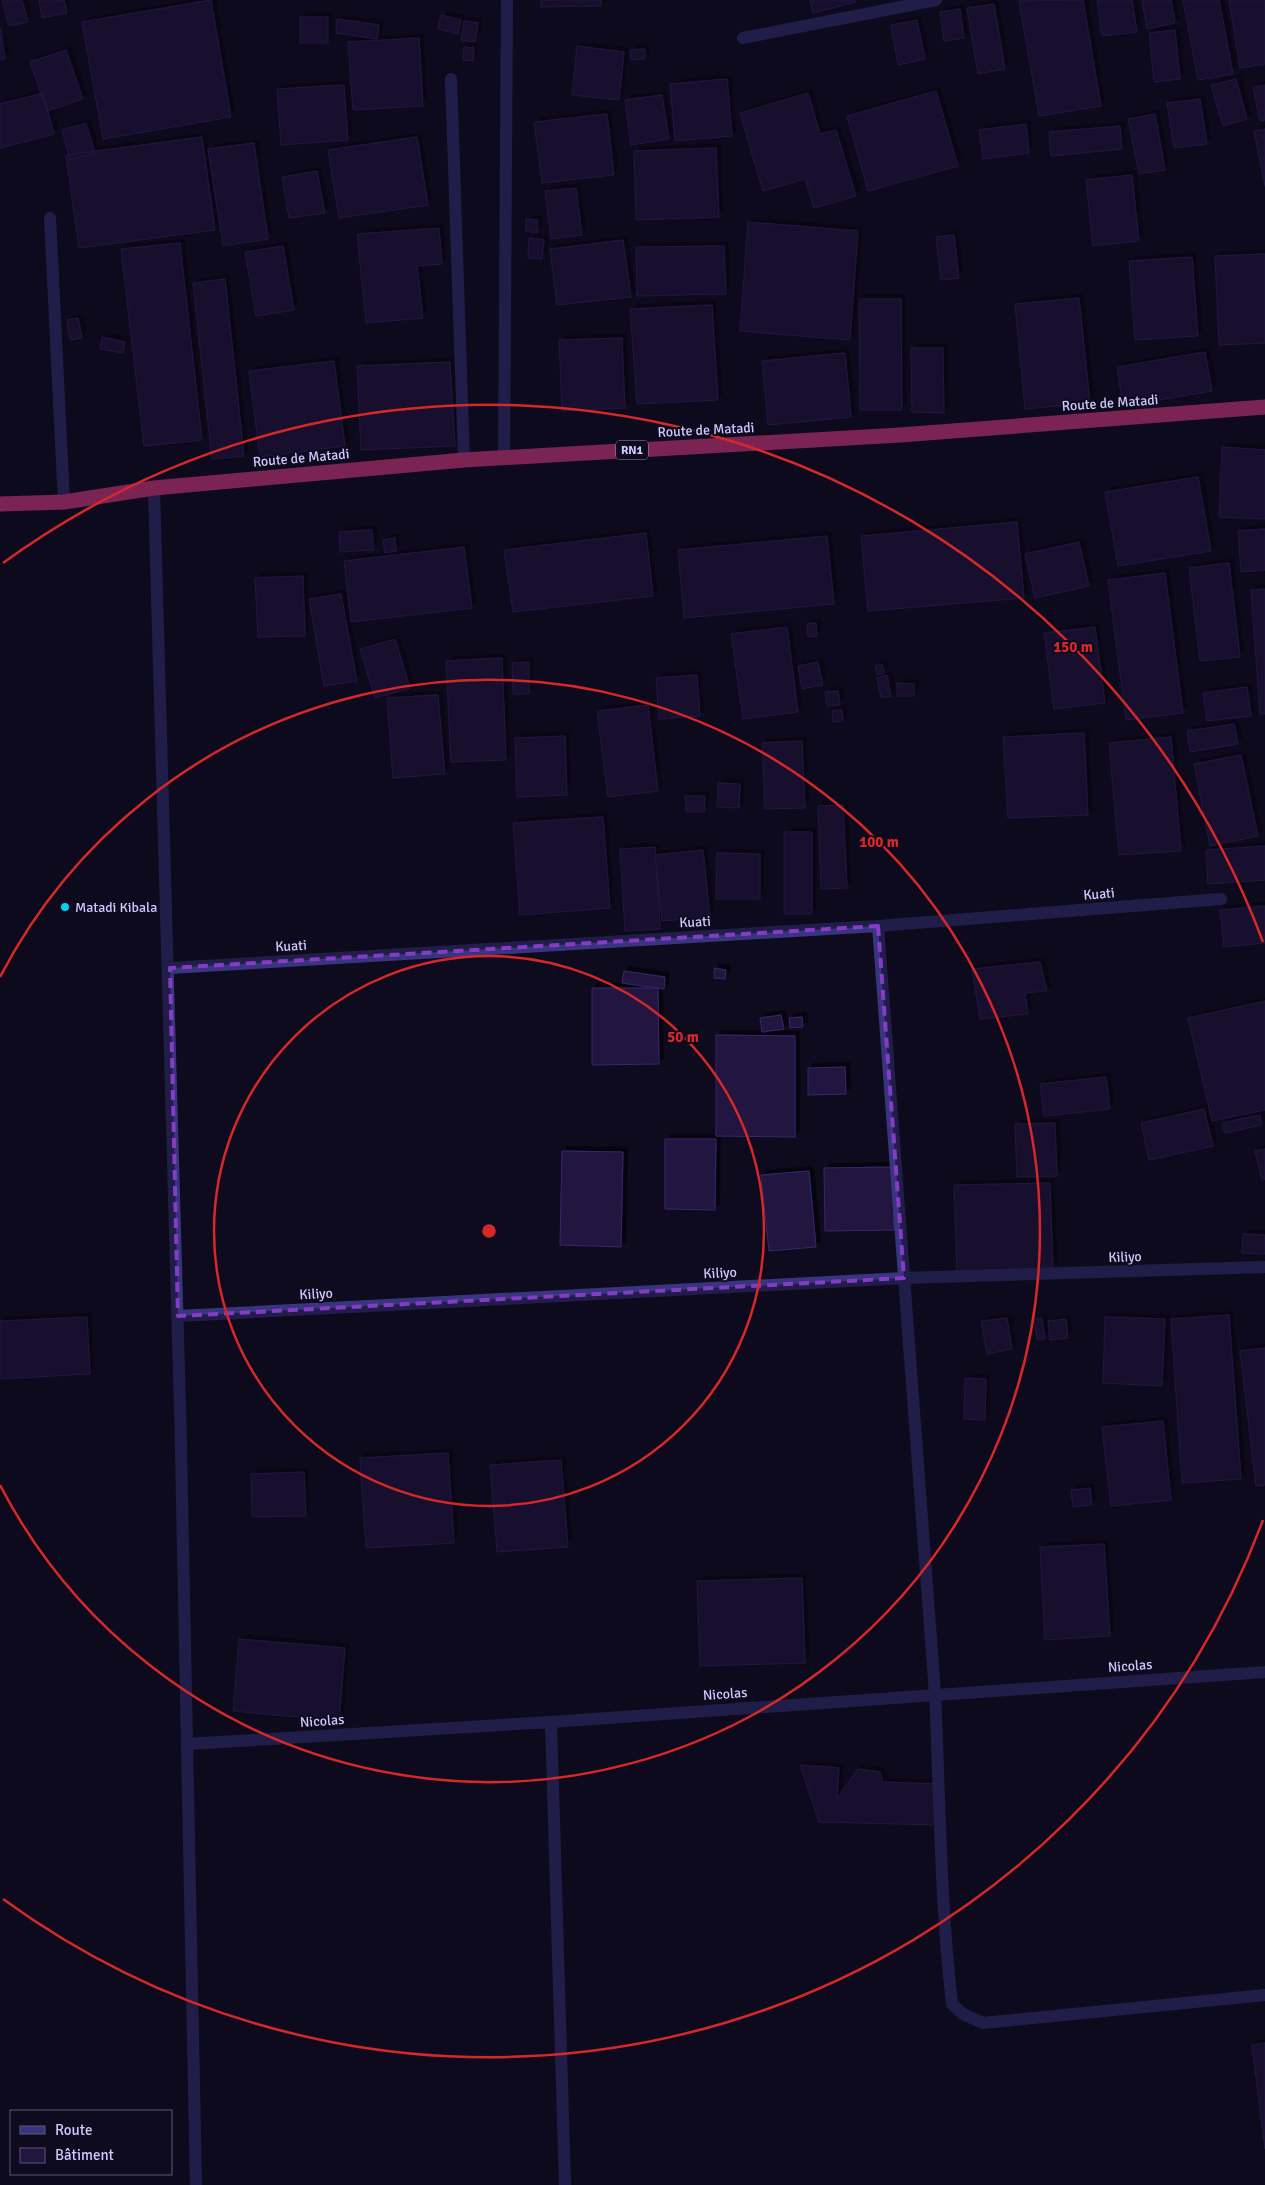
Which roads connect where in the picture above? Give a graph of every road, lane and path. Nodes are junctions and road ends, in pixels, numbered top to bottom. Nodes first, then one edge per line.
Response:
1 (507, 0) edge
2 (936, 0) edge
3 (913, 2) edge
4 (743, 38) dead end
5 (451, 79) dead end
6 (50, 218) dead end
7 (1265, 407) edge
8 (504, 458) junction
9 (464, 460) junction
10 (154, 488) junction
11 (64, 502) junction
12 (0, 504) edge
13 (1222, 899) dead end
14 (878, 926) junction
15 (170, 968) junction
16 (1265, 1267) edge
17 (904, 1278) junction
18 (178, 1316) junction
19 (1265, 1672) edge
20 (935, 1694) junction
21 (551, 1722) junction
22 (188, 1744) junction
23 (1265, 1995) edge
24 (196, 2185) edge
25 (565, 2185) edge

1 - 8 street
2 - 3 street
3 - 4 street
5 - 9 street
6 - 11 street
7 - 8 highway, Route de Matadi / RN1
8 - 9 highway, Route de Matadi / RN1
9 - 10 highway, Route de Matadi / RN1
10 - 11 highway, Route de Matadi / RN1
10 - 15 street
11 - 12 highway, Route de Matadi / RN1
13 - 14 street, Kuati
14 - 15 street, Kuati
14 - 17 street
15 - 18 street
16 - 17 street, Kiliyo
17 - 18 street, Kiliyo
17 - 20 street
18 - 22 street
19 - 20 street, Nicolas
20 - 21 street, Nicolas
20 - 23 street
21 - 22 street, Nicolas
21 - 25 street
22 - 24 street

